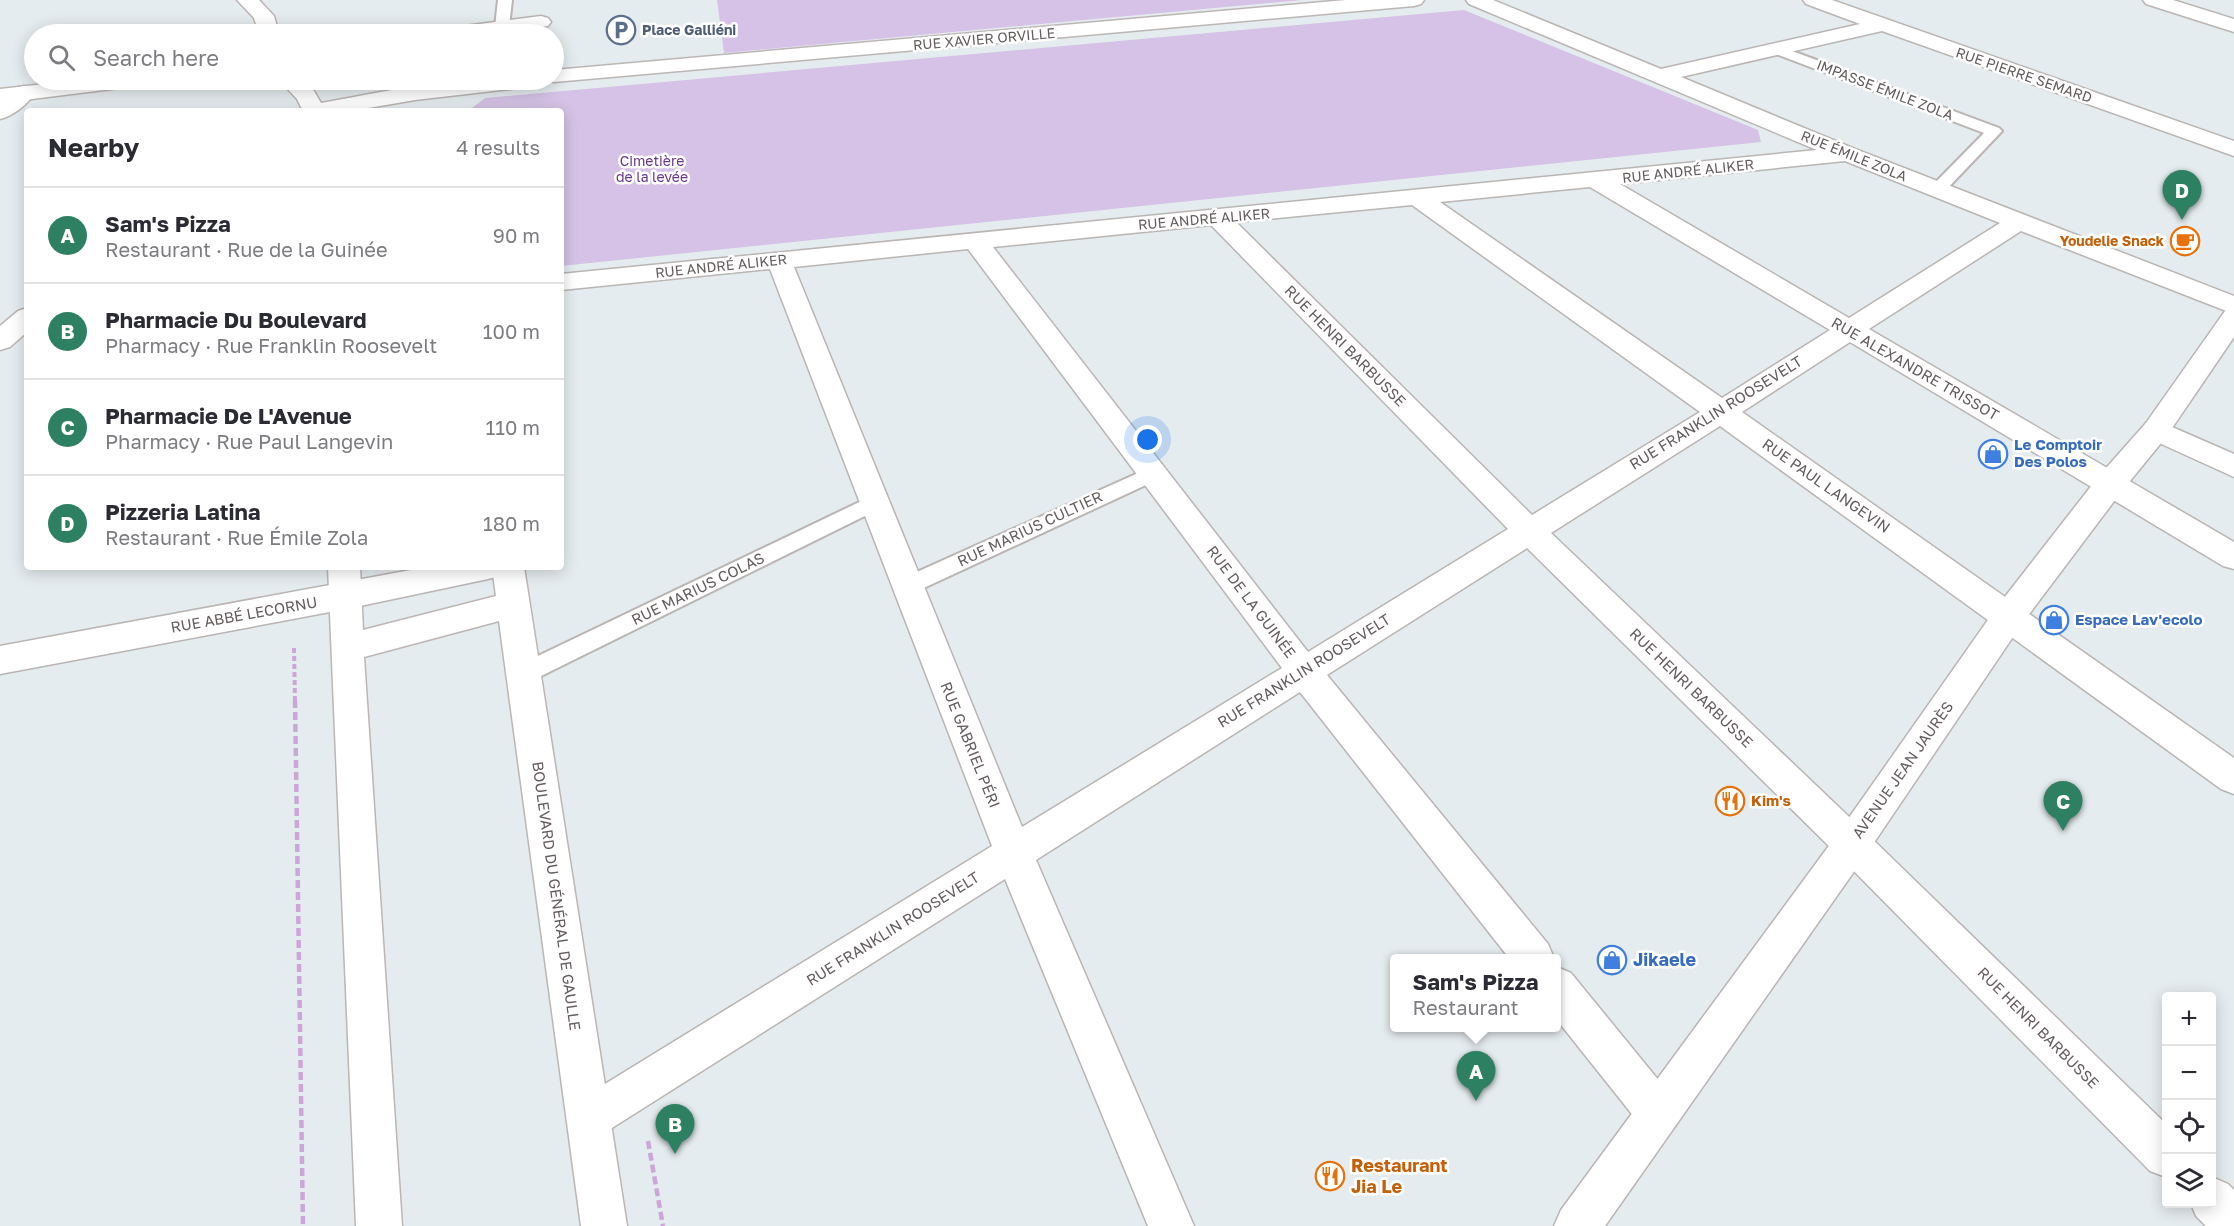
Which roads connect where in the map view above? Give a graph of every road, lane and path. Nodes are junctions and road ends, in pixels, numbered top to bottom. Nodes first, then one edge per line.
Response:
1 (247, 0) edge
2 (505, 0) edge
3 (543, 0) edge
4 (1414, 0) edge
5 (1476, 0) edge
6 (1814, 0) edge
7 (2153, 0) edge
8 (266, 24) edge
9 (502, 24) edge
10 (543, 24) edge
11 (1882, 25) junction
12 (2234, 26) edge
13 (1776, 49) junction
14 (564, 75) edge
15 (1658, 76) junction
16 (48, 90) edge
17 (300, 90) edge
18 (405, 90) edge
19 (441, 90) edge
20 (24, 93) junction
21 (415, 93) junction
22 (0, 96) edge
23 (312, 108) edge
24 (331, 108) edge
25 (433, 108) edge
26 (0, 111) edge
27 (2234, 149) edge
28 (1847, 154) junction
29 (1596, 180) junction
30 (1937, 190) junction
31 (1417, 197) junction
32 (1218, 218) junction
33 (2018, 222) junction
34 (975, 241) junction
35 (779, 260) junction
36 (564, 282) edge
37 (2234, 306) edge
38 (2234, 317) edge
39 (24, 320) edge
40 (1848, 330) junction
41 (0, 341) edge
42 (1721, 412) junction
43 (2156, 430) junction
44 (2234, 466) edge
45 (1154, 473) junction
46 (2110, 484) junction
47 (874, 503) junction
48 (1529, 531) junction
49 (2234, 557) edge
50 (459, 570) edge
51 (345, 582) edge
52 (510, 585) edge
53 (907, 586) junction
54 (2009, 616) junction
55 (293, 640) dead end
56 (347, 648) junction
57 (0, 660) edge
58 (1303, 671) junction
59 (523, 674) junction
60 (2234, 778) edge
61 (1852, 844) junction
62 (1014, 854) junction
63 (1531, 954) edge
64 (1561, 992) edge
65 (1658, 1113) junction
66 (589, 1118) junction
67 (646, 1129) dead end
68 (2165, 1154) edge
69 (2216, 1205) edge
70 (2234, 1222) edge
71 (303, 1226) edge
72 (379, 1226) edge
73 (604, 1226) edge
74 (663, 1226) edge
75 (1172, 1226) edge
76 (1577, 1226) edge

1 - 8 street
2 - 9 lane
3 - 10 street
4 - 14 street, RUE XAVIER ORVILLE
5 - 15 street, RUE ÉMILE ZOLA
6 - 11 street, RUE PIERRE SEMARD
7 - 12 street
11 - 13 street
11 - 27 street, RUE PIERRE SEMARD
13 - 15 street
13 - 30 lane, IMPASSE ÉMILE ZOLA
15 - 28 street, RUE ÉMILE ZOLA
16 - 20 street
17 - 23 street
18 - 21 street
19 - 21 street
20 - 22 street
20 - 26 street
21 - 24 street
21 - 25 street
28 - 29 street, RUE ANDRÉ ALIKER
28 - 30 street, RUE ÉMILE ZOLA
29 - 31 street, RUE ANDRÉ ALIKER
29 - 40 street, RUE ALEXANDRE TRISSOT
30 - 33 street, RUE ÉMILE ZOLA
31 - 32 street, RUE ANDRÉ ALIKER
31 - 42 street, RUE PAUL LANGEVIN
32 - 34 street, RUE ANDRÉ ALIKER
32 - 48 street, RUE HENRI BARBUSSE
33 - 37 street, RUE ÉMILE ZOLA
33 - 40 street, RUE FRANKLIN ROOSEVELT
34 - 35 street, RUE ANDRÉ ALIKER
34 - 45 street, RUE DE LA GUINÉE
35 - 36 street, RUE ANDRÉ ALIKER
35 - 47 street, RUE GABRIEL PÉRI
38 - 43 street, AVENUE JEAN JAURÈS
39 - 41 street
40 - 42 street, RUE FRANKLIN ROOSEVELT
40 - 46 street, RUE ALEXANDRE TRISSOT
42 - 48 street, RUE FRANKLIN ROOSEVELT
42 - 54 street, RUE PAUL LANGEVIN
43 - 44 street
43 - 46 street, AVENUE JEAN JAURÈS
45 - 53 lane, RUE MARIUS CULTIER
45 - 58 street, RUE DE LA GUINÉE
46 - 49 street, RUE ALEXANDRE TRISSOT
46 - 54 street, AVENUE JEAN JAURÈS
47 - 53 street, RUE GABRIEL PÉRI
47 - 59 lane, RUE MARIUS COLAS
48 - 58 street, RUE FRANKLIN ROOSEVELT
48 - 61 street, RUE HENRI BARBUSSE
50 - 51 street, RUE ABBÉ LECORNU
51 - 56 street
51 - 57 street, RUE ABBÉ LECORNU
52 - 56 street
52 - 59 street, BOULEVARD DU GÉNÉRAL DE GAULLE
53 - 62 street, RUE GABRIEL PÉRI
54 - 60 street, RUE PAUL LANGEVIN
54 - 61 street, AVENUE JEAN JAURÈS
55 - 71 path
56 - 72 street
58 - 62 street, RUE FRANKLIN ROOSEVELT
58 - 63 street, RUE DE LA GUINÉE
59 - 66 street, BOULEVARD DU GÉNÉRAL DE GAULLE
61 - 65 street, AVENUE JEAN JAURÈS
61 - 68 street, RUE HENRI BARBUSSE
62 - 66 street, RUE FRANKLIN ROOSEVELT
62 - 75 street, RUE GABRIEL PÉRI
64 - 65 street
65 - 76 street, AVENUE JEAN JAURÈS
66 - 73 street, BOULEVARD DU GÉNÉRAL DE GAULLE
67 - 74 path
69 - 70 street

